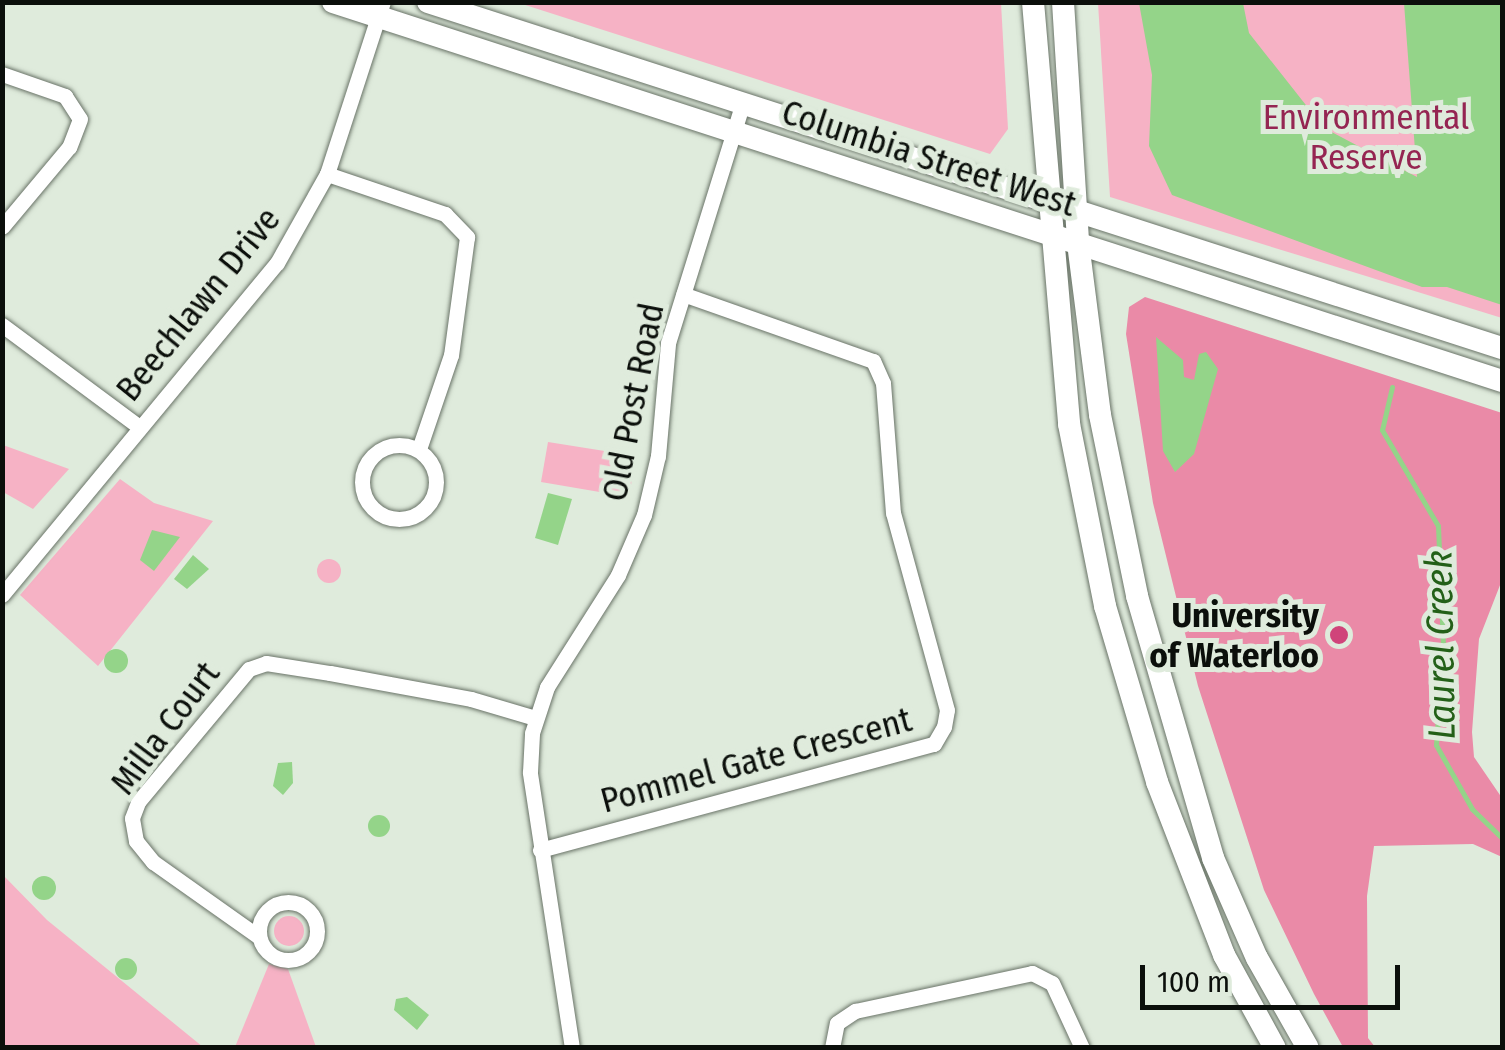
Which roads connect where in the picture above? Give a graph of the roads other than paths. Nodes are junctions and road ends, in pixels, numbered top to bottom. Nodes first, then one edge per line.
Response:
1 (333, 2) edge
2 (428, 2) edge
3 (1033, 2) edge
4 (1063, 2) edge
5 (380, 9) edge
6 (2, 74) edge
7 (742, 105) junction
8 (734, 132) junction
9 (327, 174) junction
10 (1047, 199) junction
11 (1076, 208) junction
12 (2, 226) edge
13 (1050, 233) junction
14 (1078, 243) junction
15 (683, 294) junction
16 (2, 325) edge
17 (1502, 348) edge
18 (1502, 381) edge
19 (138, 426) junction
20 (419, 450) junction
21 (2, 595) edge
22 (535, 718) junction
23 (540, 850) junction
24 (259, 936) dead end
25 (572, 1048) edge
26 (832, 1048) edge
27 (1082, 1048) edge
28 (1275, 1048) edge
29 (1308, 1048) edge

1 - 5 main road, Columbia Street West
2 - 7 main road, Columbia Street West
3 - 10 main road
4 - 11 main road
5 - 8 main road, Columbia Street West
5 - 9 street, Beechlawn Drive
6 - 12 street
7 - 8 street, Old Post Road
7 - 10 main road, Columbia Street West
8 - 13 main road, Columbia Street West
8 - 15 street, Old Post Road
9 - 19 street, Beechlawn Drive
9 - 20 street
10 - 11 main road, Columbia Street West
10 - 13 main road
11 - 14 main road
11 - 17 main road, Columbia Street West
13 - 14 main road, Columbia Street West
13 - 28 main road
14 - 18 main road, Columbia Street West
14 - 29 main road
15 - 22 street, Old Post Road
15 - 23 street, Pommel Gate Crescent
16 - 19 street
19 - 21 street, Beechlawn Drive
20 - 20 street
22 - 23 street, Old Post Road
22 - 24 street, Milla Court
23 - 25 street, Old Post Road
26 - 27 street

